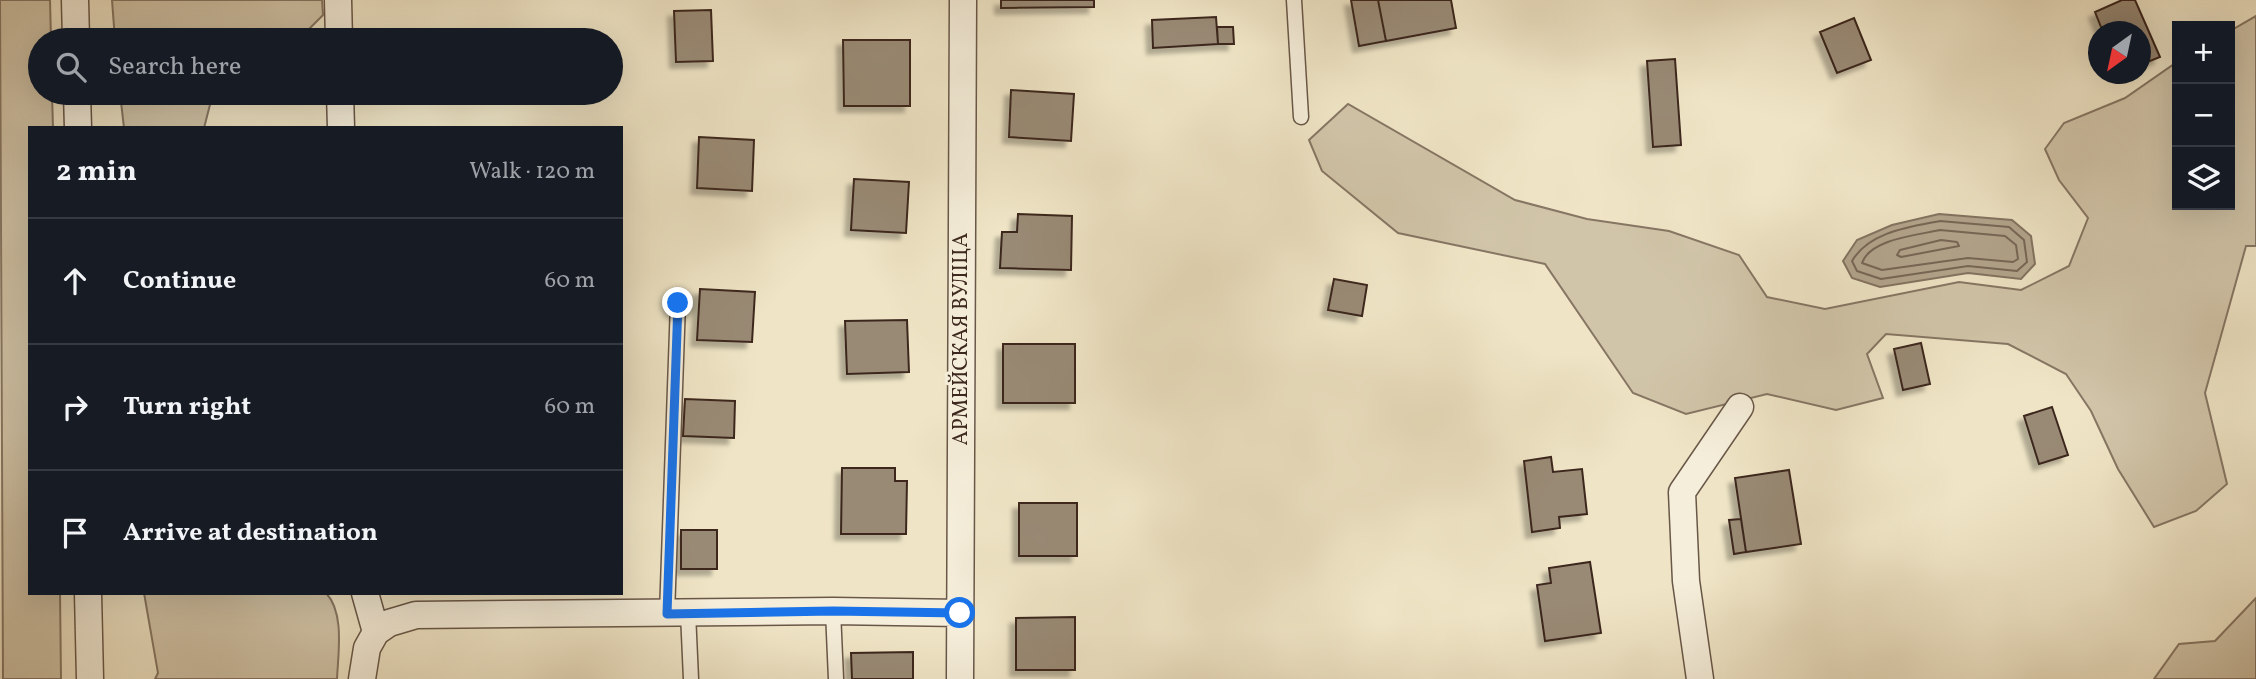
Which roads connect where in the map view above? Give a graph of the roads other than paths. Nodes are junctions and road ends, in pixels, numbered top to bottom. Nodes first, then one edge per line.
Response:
1 (75, 0) edge
2 (338, 0) edge
3 (963, 0) edge
4 (1294, 0) edge
5 (76, 28) edge
6 (339, 28) edge
7 (77, 105) edge
8 (340, 105) edge
9 (1301, 117) dead end
10 (78, 126) edge
11 (341, 126) edge
12 (678, 303) dead end
13 (1740, 407) dead end
14 (88, 595) edge
15 (366, 595) edge
16 (833, 611) junction
17 (960, 613) junction
18 (678, 614) junction
19 (376, 632) junction
20 (90, 679) edge
21 (362, 679) edge
22 (691, 679) edge
23 (836, 679) edge
24 (960, 679) edge
25 (1700, 679) edge

1 - 5 street
2 - 6 street
3 - 17 street, АРМЕЙСКАЯ ВУЛІЦА
4 - 9 lane
7 - 10 street
8 - 11 street
12 - 18 lane
13 - 25 street
14 - 20 street
15 - 19 street
16 - 17 street
16 - 18 street
16 - 23 lane
17 - 24 street, АРМЕЙСКАЯ ВУЛІЦА
18 - 19 street
18 - 22 lane
19 - 21 street

